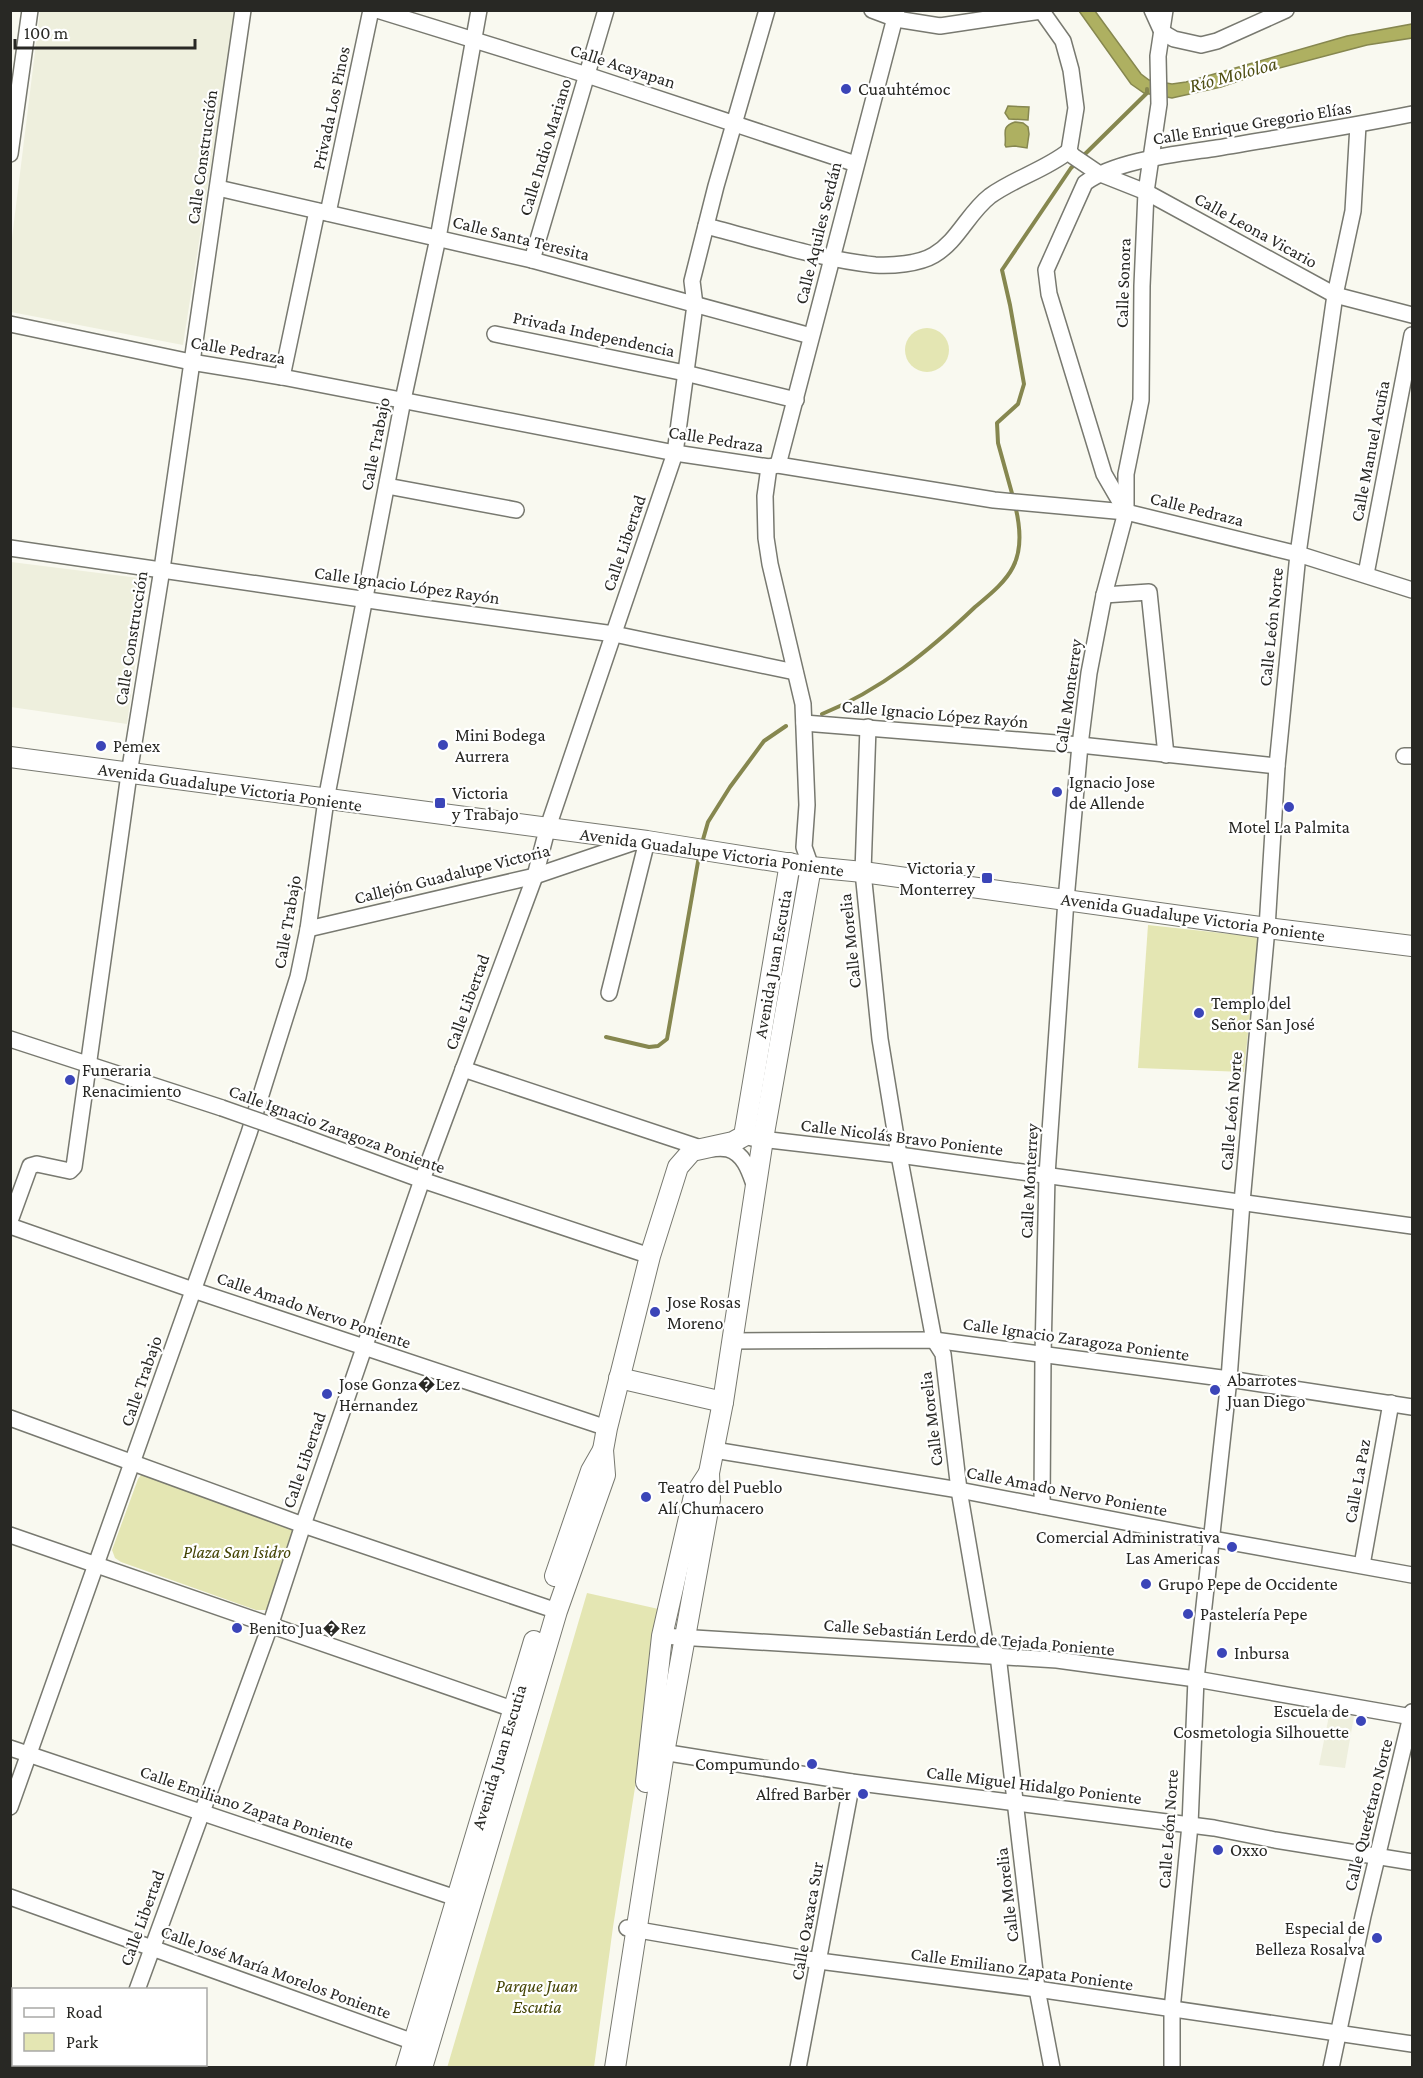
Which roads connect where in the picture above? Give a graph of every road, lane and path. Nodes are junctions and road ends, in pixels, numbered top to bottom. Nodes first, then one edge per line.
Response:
1 (30, 10) edge
2 (243, 10) edge
3 (371, 10) edge
4 (377, 10) edge
5 (479, 10) edge
6 (606, 10) edge
7 (767, 10) edge
8 (872, 10) edge
9 (1152, 10) edge
10 (1165, 10) edge
11 (1286, 10) edge
12 (1041, 11) edge
13 (897, 15) edge
14 (1162, 32) junction
15 (473, 39) junction
16 (587, 75) junction
17 (1413, 114) edge
18 (14, 115) edge
19 (735, 123) junction
20 (1358, 125) junction
21 (10, 154) edge
22 (1071, 154) junction
23 (1152, 159) junction
24 (856, 164) junction
25 (1092, 170) junction
26 (218, 188) junction
27 (1146, 192) junction
28 (323, 212) junction
29 (706, 226) junction
30 (438, 238) junction
31 (833, 258) junction
32 (532, 260) junction
33 (1335, 295) junction
34 (695, 305) junction
35 (1413, 315) edge
36 (10, 324) edge
37 (495, 334) dead end
38 (1413, 335) edge
39 (811, 336) junction
40 (191, 362) junction
41 (686, 373) junction
42 (282, 377) junction
43 (403, 400) junction
44 (796, 400) junction
45 (675, 453) junction
46 (774, 466) junction
47 (387, 486) junction
48 (516, 510) dead end
49 (1126, 512) junction
50 (10, 548) edge
51 (1298, 554) junction
52 (162, 569) junction
53 (1366, 574) junction
54 (1413, 590) edge
55 (1104, 595) junction
56 (364, 599) junction
57 (614, 634) junction
58 (795, 672) junction
59 (804, 723) junction
60 (862, 727) junction
61 (1080, 745) junction
62 (1166, 755) junction
63 (10, 757) edge
64 (1277, 766) junction
65 (129, 774) junction
66 (326, 800) junction
67 (547, 830) junction
68 (643, 841) junction
69 (804, 847) junction
70 (790, 863) junction
71 (811, 867) junction
72 (863, 872) junction
73 (535, 876) junction
74 (1066, 900) junction
75 (1267, 928) junction
76 (308, 929) junction
77 (1413, 946) edge
78 (609, 993) dead end
79 (10, 1039) edge
80 (90, 1065) junction
81 (463, 1069) junction
82 (753, 1138) junction
83 (704, 1149) junction
84 (899, 1155) junction
85 (1047, 1175) junction
86 (422, 1180) junction
87 (755, 1188) junction
88 (1242, 1202) junction
89 (10, 1221) edge
90 (10, 1226) edge
91 (1413, 1226) edge
92 (650, 1256) junction
93 (193, 1290) junction
94 (934, 1340) junction
95 (731, 1341) junction
96 (364, 1348) junction
97 (1042, 1355) junction
98 (619, 1378) junction
99 (1229, 1379) junction
100 (723, 1402) junction
101 (1391, 1403) junction
102 (1413, 1407) edge
103 (10, 1418) edge
104 (607, 1428) junction
105 (714, 1450) junction
106 (133, 1464) junction
107 (709, 1473) junction
108 (959, 1490) junction
109 (1042, 1506) junction
110 (303, 1525) junction
111 (10, 1535) edge
112 (1213, 1539) junction
113 (96, 1565) junction
114 (1362, 1565) junction
115 (1413, 1575) edge
116 (551, 1609) junction
117 (270, 1626) junction
118 (662, 1636) junction
119 (685, 1636) junction
120 (998, 1655) junction
121 (1196, 1679) junction
122 (519, 1712) junction
123 (1412, 1715) edge
124 (10, 1748) edge
125 (657, 1751) junction
126 (29, 1754) junction
127 (852, 1782) junction
128 (1015, 1803) junction
129 (10, 1807) edge
130 (200, 1812) junction
131 (1190, 1825) junction
132 (1377, 1857) junction
133 (1413, 1862) edge
134 (10, 1897) edge
135 (464, 1901) junction
136 (632, 1929) junction
137 (152, 1948) junction
138 (819, 1961) junction
139 (137, 1988) edge
140 (1037, 1989) junction
141 (1172, 2010) junction
142 (1338, 2035) junction
143 (1413, 2044) edge
144 (421, 2045) junction
145 (406, 2067) edge
146 (422, 2067) edge
147 (603, 2067) edge
148 (615, 2067) edge
149 (798, 2067) edge
150 (1052, 2067) edge
151 (1172, 2067) edge
152 (1331, 2067) edge

1 - 18 street
2 - 26 street, Calle Construcción
3 - 28 street, Privada Los Pinos
4 - 15 street, Calle Acayapan
5 - 15 street, Calle Trabajo
6 - 16 street, Calle Indio Mariano
7 - 19 street, Calle Libertad
8 - 13 street
9 - 14 street
10 - 14 street, Calle Sonora
11 - 14 street
12 - 13 street
12 - 22 street
13 - 24 street, Calle Aquiles Serdán
14 - 23 street, Calle Sonora
15 - 16 street, Calle Acayapan
15 - 30 street, Calle Trabajo
16 - 19 street, Calle Acayapan
16 - 32 street, Calle Indio Mariano
17 - 20 street, Calle Enrique Gregorio Elías
18 - 21 street
19 - 24 street, Calle Acayapan
19 - 29 street, Calle Libertad
20 - 23 street, Calle Enrique Gregorio Elías
20 - 33 street, Calle León Norte
22 - 25 street, Calle Leona Vicario
22 - 31 street
23 - 25 street, Calle Enrique Gregorio Elías
23 - 27 street, Calle Sonora
24 - 31 street, Calle Aquiles Serdán
25 - 27 street, Calle Leona Vicario
25 - 49 street
26 - 28 street, Calle Santa Teresita
26 - 40 street, Calle Construcción
27 - 33 street, Calle Leona Vicario
27 - 49 street, Calle Sonora
28 - 30 street, Calle Santa Teresita
28 - 42 street, Privada Los Pinos
29 - 31 street
29 - 34 street, Calle Libertad
30 - 32 street, Calle Santa Teresita
30 - 43 street, Calle Trabajo
31 - 39 street, Calle Aquiles Serdán
32 - 34 street, Calle Santa Teresita
33 - 35 street, Calle Leona Vicario
33 - 51 street, Calle León Norte
34 - 39 street, Calle Santa Teresita
34 - 41 street, Calle Libertad
36 - 40 street, Calle Pedraza
37 - 41 street, Privada Independencia
38 - 53 street, Calle Manuel Acuña
39 - 44 street, Calle Aquiles Serdán
40 - 42 street, Calle Pedraza
40 - 52 street, Calle Construcción
41 - 44 street, Privada Independencia
41 - 45 street, Calle Libertad
42 - 43 street, Calle Pedraza
43 - 45 street, Calle Pedraza
43 - 47 street, Calle Trabajo
44 - 46 street, Calle Aquiles Serdán
45 - 46 street, Calle Pedraza
45 - 57 street, Calle Libertad
46 - 49 street, Calle Pedraza
46 - 58 street, Calle Aquiles Serdán
47 - 48 street
47 - 56 street, Calle Trabajo
49 - 51 street, Calle Pedraza
49 - 55 street, Calle Monterrey
50 - 52 street, Calle Ignacio López Rayón
51 - 53 street, Calle Pedraza
51 - 64 street, Calle León Norte
52 - 56 street, Calle Ignacio López Rayón
52 - 65 street, Calle Construcción
53 - 54 street, Calle Pedraza
55 - 61 street, Calle Monterrey
55 - 62 street
56 - 57 street, Calle Ignacio López Rayón
56 - 66 street, Calle Trabajo
57 - 58 street, Calle Ignacio López Rayón
57 - 67 street, Calle Libertad
58 - 59 street, Calle Aquiles Serdán
59 - 60 street, Calle Ignacio López Rayón
59 - 69 street, Calle Aquiles Serdán
60 - 61 street, Calle Ignacio López Rayón
60 - 72 street, Calle Morelia
61 - 62 street, Calle Ignacio López Rayón
61 - 74 street, Calle Monterrey
62 - 64 street, Calle Ignacio López Rayón
63 - 65 main road, Avenida Guadalupe Victoria Poniente
64 - 75 street, Calle León Norte
65 - 66 main road, Avenida Guadalupe Victoria Poniente
65 - 80 street, Calle Construcción
66 - 67 main road, Avenida Guadalupe Victoria Poniente
66 - 76 street, Calle Trabajo
67 - 68 main road, Avenida Guadalupe Victoria Poniente
67 - 73 street, Calle Libertad
68 - 70 main road, Avenida Guadalupe Victoria Poniente
68 - 73 street, Callejón Guadalupe Victoria
68 - 78 street
69 - 70 street, Avenida Juan Escutia
69 - 71 street, Avenida Juan Escutia
70 - 71 main road, Avenida Guadalupe Victoria Poniente
70 - 82 main road, Avenida Juan Escutia
71 - 72 main road, Avenida Guadalupe Victoria Poniente
71 - 82 main road, Avenida Juan Escutia
72 - 74 main road, Avenida Guadalupe Victoria Poniente
72 - 84 street, Calle Morelia
73 - 76 street, Callejón Guadalupe Victoria
73 - 81 street, Calle Libertad
74 - 75 main road, Avenida Guadalupe Victoria Poniente
74 - 85 street, Calle Monterrey
75 - 77 main road, Avenida Guadalupe Victoria Poniente
75 - 88 street, Calle León Norte
76 - 93 street, Calle Trabajo
79 - 80 street, Calle Ignacio Zaragoza Poniente
80 - 86 street, Calle Ignacio Zaragoza Poniente, bridge
80 - 89 street, Calle Construcción
81 - 83 street
81 - 86 street, Calle Libertad
82 - 83 main road, Avenida Juan Escutia
82 - 84 street, Calle Nicolás Bravo Poniente
82 - 87 main road, Avenida Juan Escutia
83 - 87 street
83 - 92 main road, Avenida Juan Escutia
84 - 85 street, Calle Nicolás Bravo Poniente
84 - 94 street, Calle Morelia
85 - 88 street, Calle Nicolás Bravo Poniente
85 - 97 street, Calle Monterrey
86 - 92 street, Calle Ignacio Zaragoza Poniente
86 - 96 street, Calle Libertad
87 - 95 main road, Avenida Juan Escutia
88 - 91 street, Calle Nicolás Bravo Poniente
88 - 99 street, Calle León Norte
90 - 93 street, Calle Amado Nervo Poniente
92 - 98 main road, Avenida Juan Escutia
93 - 96 street, Calle Amado Nervo Poniente
93 - 106 street, Calle Trabajo
94 - 95 street, Calle Ignacio Zaragoza Poniente
94 - 97 street, Calle Ignacio Zaragoza Poniente
94 - 108 street, Calle Morelia
95 - 100 main road, Avenida Juan Escutia
96 - 104 street, Calle Amado Nervo Poniente
96 - 110 street, Calle Libertad
97 - 99 street, Calle Ignacio Zaragoza Poniente
97 - 109 street, Calle Monterrey
98 - 100 main road
98 - 104 main road, Avenida Juan Escutia
99 - 101 street, Calle Ignacio Zaragoza Poniente
99 - 112 street, Calle León Norte
100 - 105 main road, Avenida Juan Escutia
101 - 102 street, Calle Ignacio Zaragoza Poniente
101 - 114 street, Calle La Paz
103 - 106 street
104 - 116 main road, Avenida Juan Escutia
105 - 107 main road, Avenida Juan Escutia
105 - 108 street, Calle Amado Nervo Poniente
106 - 110 street
106 - 113 street, Calle Trabajo
107 - 118 main road, Avenida Juan Escutia
107 - 119 main road, Avenida Juan Escutia
108 - 109 street, Calle Amado Nervo Poniente
108 - 120 street, Calle Morelia
109 - 112 street, Calle Amado Nervo Poniente
110 - 116 street
110 - 117 street, Calle Libertad
111 - 113 street
112 - 114 street, Calle Amado Nervo Poniente
112 - 121 street, Calle León Norte
113 - 117 street
113 - 126 street, Calle Trabajo
114 - 115 street, Calle Amado Nervo Poniente
116 - 122 main road, Avenida Juan Escutia
117 - 122 street
117 - 130 street, Calle Libertad
118 - 119 street, Calle Sebastián Lerdo de Tejada Poniente
118 - 125 main road, Avenida Juan Escutia
119 - 120 street, Calle Sebastián Lerdo de Tejada Poniente
119 - 125 main road, Avenida Juan Escutia
120 - 121 street, Calle Sebastián Lerdo de Tejada Poniente
120 - 128 street, Calle Morelia
121 - 123 street, Calle Sebastián Lerdo de Tejada Poniente
121 - 131 street, Calle León Norte
122 - 135 main road, Avenida Juan Escutia
123 - 132 street, Calle Querétaro Norte
124 - 126 street, Calle Emiliano Zapata Poniente
125 - 127 street, Calle Miguel Hidalgo Poniente
125 - 136 main road, Avenida Juan Escutia
126 - 129 street, Calle Trabajo
126 - 130 street, Calle Emiliano Zapata Poniente
127 - 128 street, Calle Miguel Hidalgo Poniente
127 - 138 street, Calle Oaxaca Sur
128 - 131 street, Calle Miguel Hidalgo Poniente
128 - 140 street, Calle Morelia
130 - 135 street, Calle Emiliano Zapata Poniente
130 - 137 street, Calle Libertad
131 - 132 street, Calle Miguel Hidalgo Poniente
131 - 141 street, Calle León Norte
132 - 133 street, Calle Miguel Hidalgo Poniente
132 - 142 street, Calle Querétaro Norte
134 - 137 street, Calle José María Morelos Poniente
135 - 144 main road, Avenida Juan Escutia
136 - 138 street, Calle Emiliano Zapata Poniente
136 - 147 main road, Avenida Juan Escutia
136 - 148 main road, Avenida Juan Escutia
137 - 139 street, Calle Libertad
137 - 144 street, Calle José María Morelos Poniente
138 - 140 street, Calle Emiliano Zapata Poniente
138 - 149 street, Calle Oaxaca Sur
140 - 141 street, Calle Emiliano Zapata Poniente
140 - 150 street, Calle Morelia
141 - 142 street, Calle Emiliano Zapata Poniente
141 - 151 street, Calle León Norte
142 - 143 street, Calle Emiliano Zapata Poniente
142 - 152 street, Calle Querétaro Norte
144 - 145 main road, Avenida Juan Escutia
144 - 146 main road, Avenida Juan Escutia

